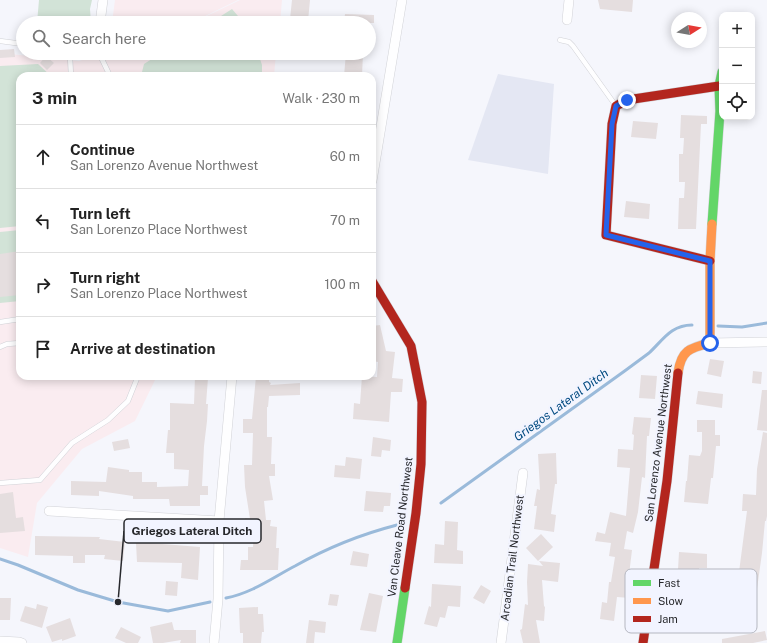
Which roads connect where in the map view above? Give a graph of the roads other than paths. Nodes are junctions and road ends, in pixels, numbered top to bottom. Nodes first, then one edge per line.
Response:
1 (103, 0) edge
2 (402, 0) edge
3 (569, 0) edge
4 (101, 16) edge
5 (567, 20) dead end
6 (0, 40) edge
7 (560, 40) dead end
8 (16, 43) edge
9 (70, 60) edge
10 (102, 60) edge
11 (71, 72) edge
12 (108, 72) edge
13 (719, 86) edge
14 (616, 106) junction
15 (719, 120) edge
16 (376, 157) edge
17 (710, 261) junction
18 (376, 288) edge
19 (16, 320) edge
20 (0, 322) edge
21 (767, 342) edge
22 (16, 343) edge
23 (710, 343) junction
24 (0, 347) edge
25 (136, 380) edge
26 (232, 380) edge
27 (523, 473) dead end
28 (0, 483) edge
29 (50, 510) dead end
30 (220, 521) junction
31 (654, 569) edge
32 (644, 633) edge
33 (0, 641) edge
34 (22, 643) edge
35 (214, 643) edge
36 (397, 643) edge
37 (501, 643) edge
38 (643, 643) edge

1 - 4 street
2 - 16 street
3 - 5 street
6 - 8 lane
7 - 14 lane
9 - 11 lane
10 - 12 lane
13 - 14 street
14 - 17 street
15 - 17 street
17 - 23 street
18 - 36 street, Van Cleave Road Northwest
19 - 20 lane
21 - 23 street
22 - 24 lane
23 - 31 street, San Lorenzo Avenue Northwest
25 - 28 lane
26 - 30 street
27 - 37 street, Arcadian Trail Northwest
29 - 30 street
30 - 35 street
32 - 38 street, San Lorenzo Avenue Northwest
33 - 34 street

